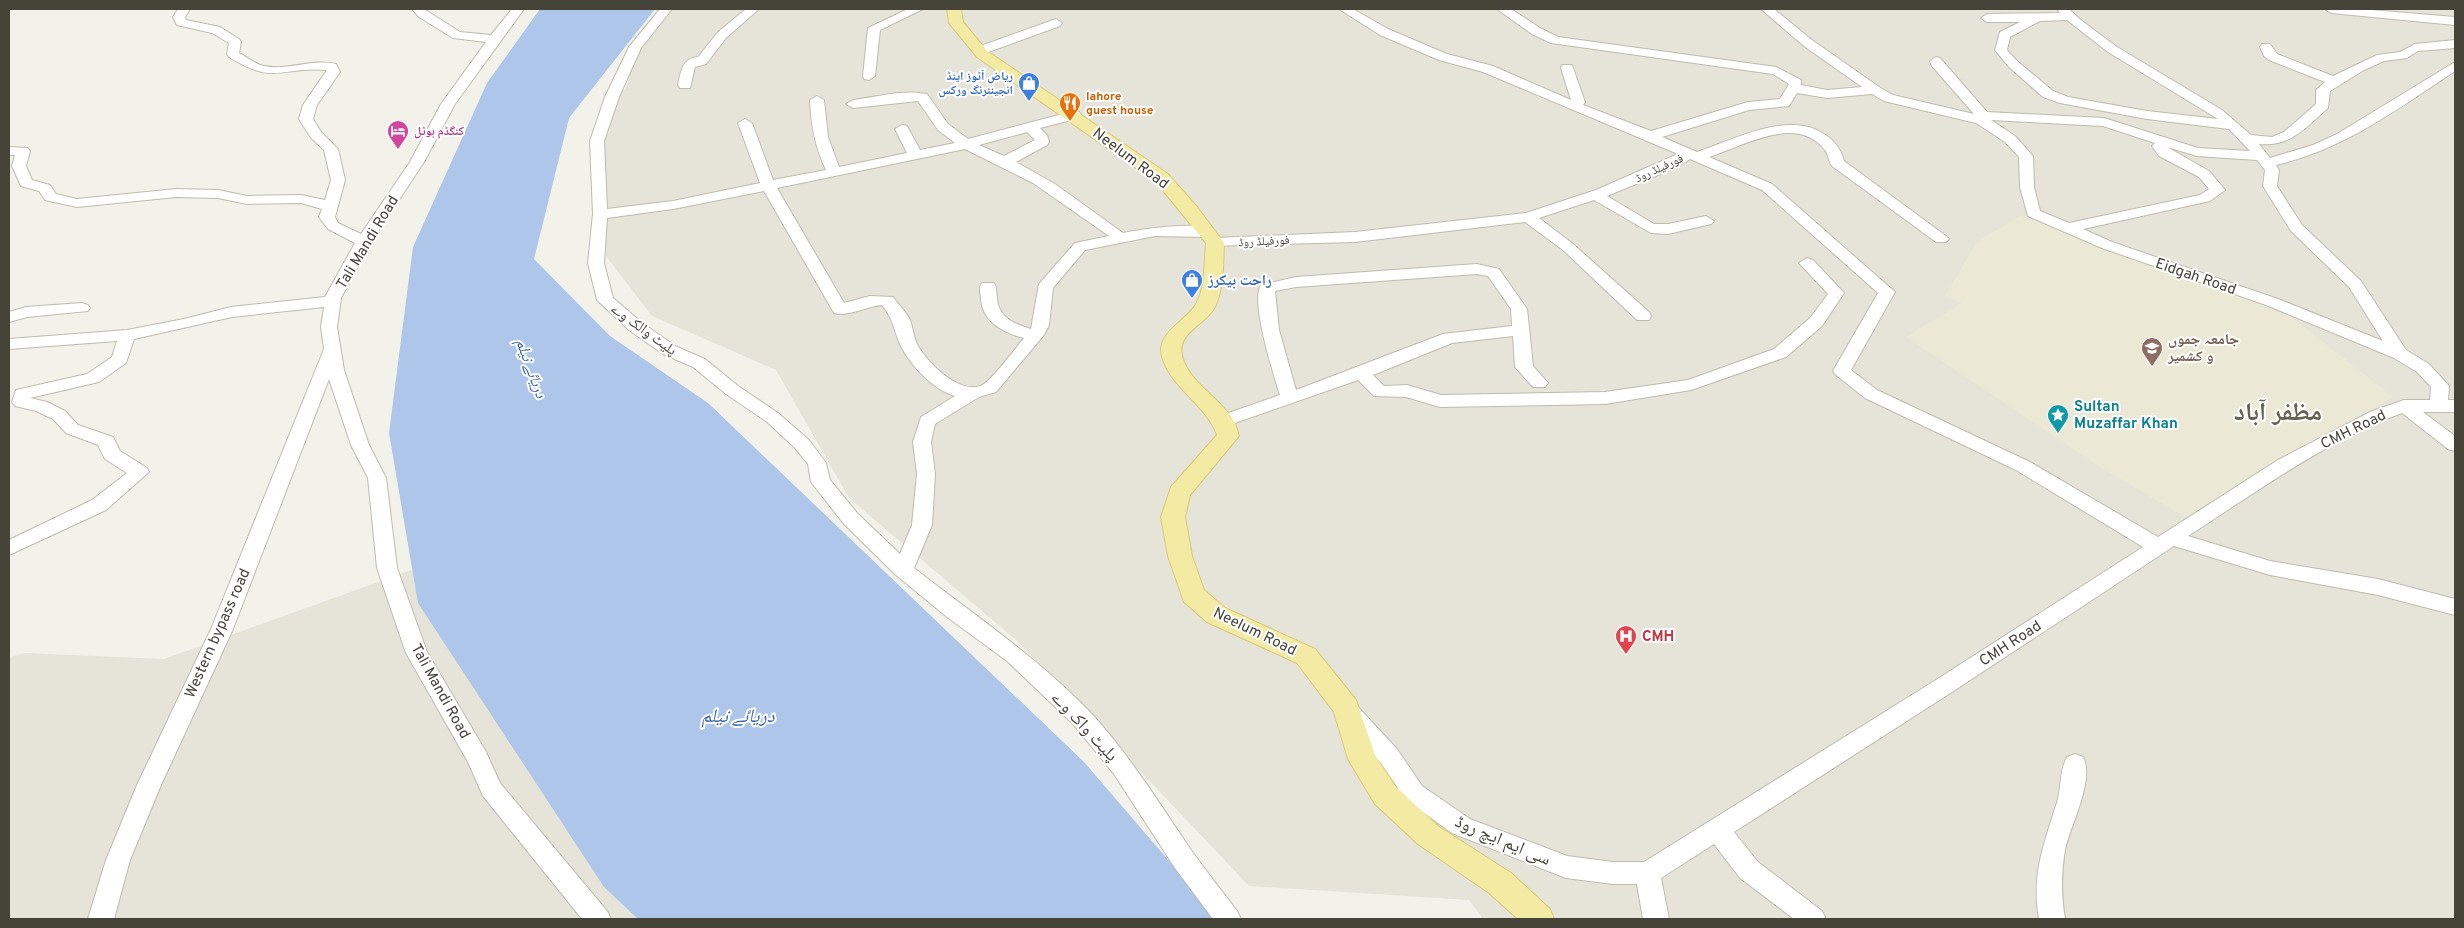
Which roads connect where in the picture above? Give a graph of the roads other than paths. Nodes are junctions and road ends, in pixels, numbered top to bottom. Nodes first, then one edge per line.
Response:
1 (184, 9) edge
2 (418, 9) edge
3 (518, 9) edge
4 (666, 9) edge
5 (753, 9) edge
6 (917, 9) edge
7 (954, 9) edge
8 (1345, 9) edge
9 (1503, 9) edge
10 (1767, 9) edge
11 (2331, 9) edge
12 (2066, 12) edge
13 (1987, 18) dead end
14 (2038, 18) junction
15 (2455, 21) edge
16 (1056, 23) dead end
17 (493, 40) junction
18 (2455, 44) edge
19 (2266, 48) dead end
20 (979, 50) junction
21 (1936, 61) dead end
22 (2455, 66) edge
23 (1567, 68) dead end
24 (869, 76) dead end
25 (2334, 81) junction
26 (685, 84) dead end
27 (1793, 88) junction
28 (1874, 90) junction
29 (817, 100) dead end
30 (853, 104) dead end
31 (1572, 105) junction
32 (1074, 115) junction
33 (1982, 118) junction
34 (744, 123) dead end
35 (2231, 125) junction
36 (1030, 128) junction
37 (902, 129) dead end
38 (1650, 136) junction
39 (2153, 138) junction
40 (2248, 138) junction
41 (966, 145) junction
42 (9, 151) edge
43 (916, 156) junction
44 (1693, 156) junction
45 (2264, 160) junction
46 (1004, 162) junction
47 (834, 172) junction
48 (768, 185) junction
49 (1596, 195) junction
50 (330, 206) junction
51 (600, 214) junction
52 (1528, 217) junction
53 (1706, 221) dead end
54 (2067, 228) junction
55 (1118, 238) junction
56 (1211, 238) junction
57 (1941, 239) dead end
58 (364, 241) junction
59 (1807, 263) dead end
60 (988, 286) dead end
61 (333, 301) junction
62 (82, 308) dead end
63 (1643, 316) dead end
64 (9, 317) edge
65 (1520, 330) junction
66 (1036, 334) junction
67 (127, 335) junction
68 (9, 344) edge
69 (333, 347) junction
70 (2400, 354) junction
71 (1361, 373) junction
72 (1539, 383) dead end
73 (973, 393) junction
74 (1290, 398) junction
75 (2430, 406) edge
76 (1223, 421) junction
77 (2455, 445) edge
78 (2164, 542) junction
79 (9, 548) edge
80 (903, 570) junction
81 (2455, 607) edge
82 (1346, 708) junction
83 (2075, 764) dead end
84 (1717, 829) junction
85 (1648, 873) junction
86 (101, 919) edge
87 (598, 919) edge
88 (1228, 919) edge
89 (1539, 919) edge
90 (1656, 919) edge
91 (1813, 919) edge
92 (2052, 919) edge

1 - 50 street
2 - 17 street
3 - 17 street, Tali Mandi Road
4 - 51 street, پلیٹ والک وے
5 - 26 street
6 - 24 street
7 - 20 main road, Neelum Road
8 - 31 street, فورفیلڈ روڈ
9 - 27 street
10 - 28 street
11 - 15 street
12 - 14 street
12 - 35 street
13 - 14 street
14 - 35 street
16 - 20 street
17 - 58 street, Tali Mandi Road
18 - 25 street
19 - 25 street
20 - 32 main road, Neelum Road
21 - 33 street
22 - 45 street
23 - 31 street
25 - 40 street
27 - 28 street
27 - 38 street
28 - 33 street
29 - 47 street
30 - 41 street
31 - 38 street, فورفیلڈ روڈ
32 - 36 street
32 - 56 main road, Neelum Road
33 - 39 street
33 - 54 street, Eidgah Road
34 - 48 street
35 - 40 street
36 - 41 street
36 - 46 street
37 - 43 street
38 - 44 street, فورفیلڈ روڈ
39 - 45 street
39 - 54 street
40 - 45 street
41 - 43 street
41 - 46 street
42 - 50 street
43 - 47 street
44 - 49 street, فورفیلڈ روڈ
44 - 57 street
44 - 78 street
45 - 70 street
46 - 55 street
47 - 48 street
48 - 51 street
48 - 73 street
49 - 52 street, فورفیلڈ روڈ
49 - 53 street
50 - 58 street
51 - 80 street, پلیٹ والک وے
52 - 56 street, فورفیلڈ روڈ
52 - 63 street
54 - 70 street, Eidgah Road
55 - 56 street, فورفیلڈ روڈ
55 - 66 street, فورفیلڈ روڈ
56 - 76 main road
58 - 61 street, Tali Mandi Road
59 - 71 street
60 - 66 street
61 - 67 street
61 - 69 street, Tali Mandi Road
62 - 64 street
65 - 71 street
65 - 72 street
65 - 74 street
66 - 73 street
67 - 68 street
67 - 79 street
69 - 86 street, Western bypass road
69 - 87 street, Tali Mandi Road
70 - 75 street, Eidgah Road
71 - 74 street
73 - 80 street
74 - 76 street
75 - 77 street
75 - 78 street, CMH Road
76 - 82 main road, Neelum Road
78 - 81 street
78 - 84 street, CMH Road
80 - 88 street, پلیٹ واک وے
82 - 85 street, سی ایم ایچ روڈ
82 - 89 main road, Neelum Road
83 - 92 street
84 - 85 street, CMH Road
84 - 91 street
85 - 90 street

